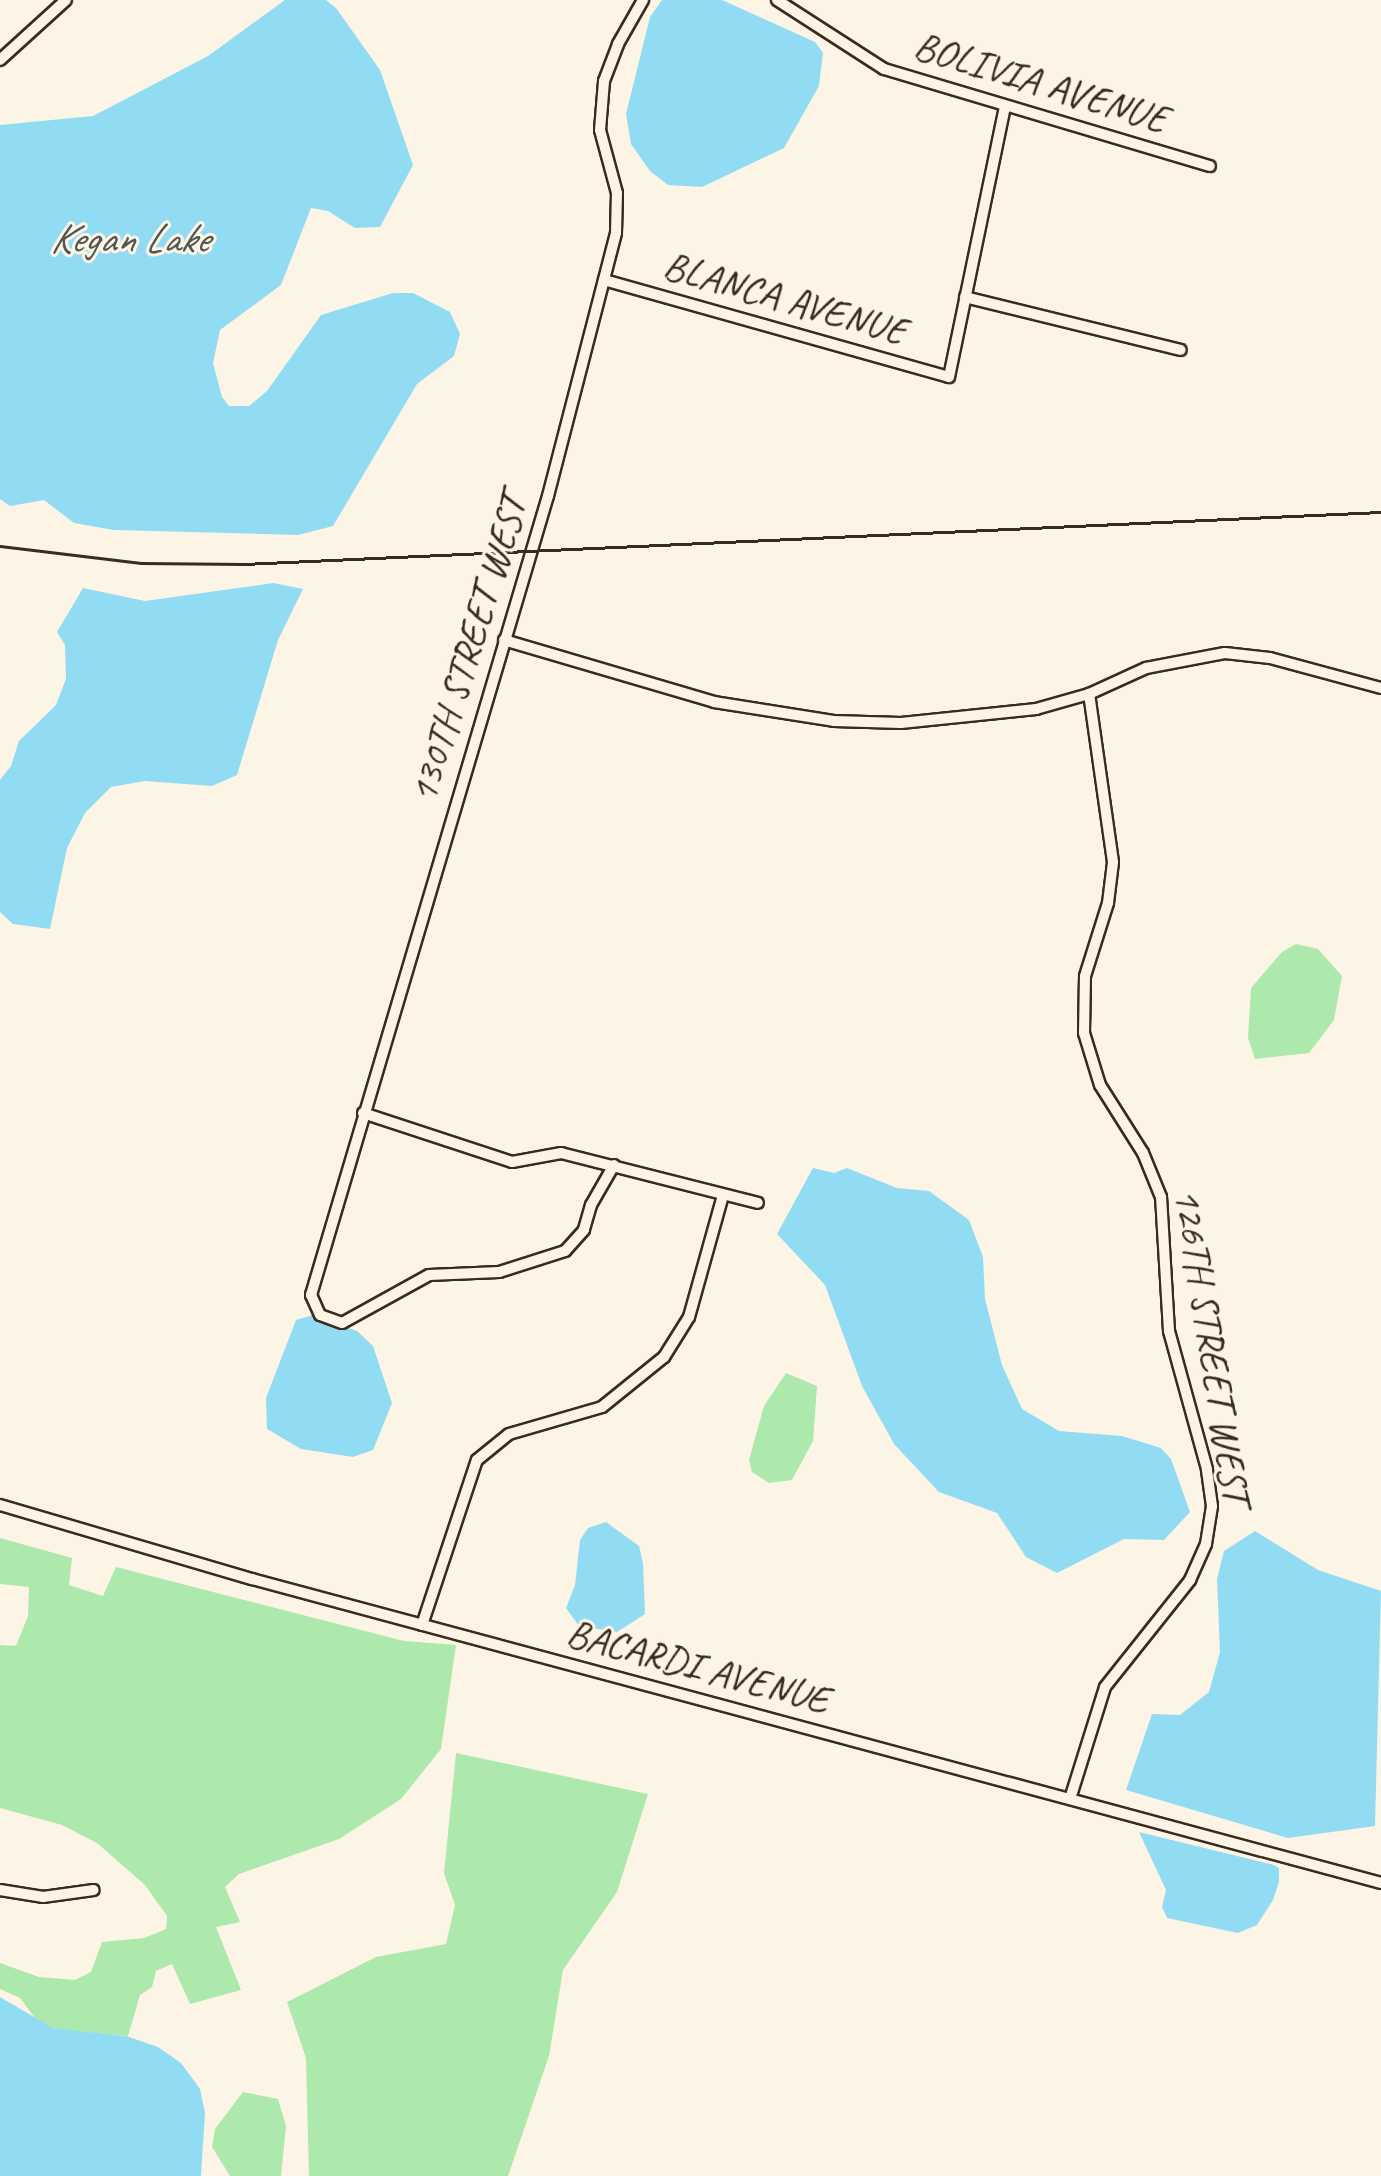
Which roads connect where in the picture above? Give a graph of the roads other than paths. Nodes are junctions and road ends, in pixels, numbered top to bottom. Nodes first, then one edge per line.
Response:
1 (66, 0) edge
2 (643, 0) edge
3 (777, 0) edge
4 (0, 60) edge
5 (1005, 107) junction
6 (1210, 166) dead end
7 (604, 280) junction
8 (965, 297) junction
9 (1181, 350) dead end
10 (504, 640) junction
11 (1381, 688) edge
12 (1089, 694) junction
13 (363, 1113) junction
14 (614, 1165) junction
15 (723, 1195) junction
16 (758, 1203) dead end
17 (0, 1505) edge
18 (422, 1625) junction
19 (1070, 1799) junction
20 (1381, 1883) edge
21 (0, 1890) edge
22 (94, 1890) dead end

1 - 4 street
2 - 7 street, 130TH STREET WEST
3 - 5 street, BOLIVIA AVENUE
5 - 6 street, BOLIVIA AVENUE
5 - 8 street
7 - 8 street, BLANCA AVENUE
7 - 10 street, 130TH STREET WEST
8 - 9 street, BLANCA AVENUE
10 - 12 street
10 - 13 street, 130TH STREET WEST
11 - 12 street
12 - 19 street, 126TH STREET WEST
13 - 14 street
13 - 14 street, 130TH STREET WEST
14 - 15 street
15 - 16 street
15 - 18 street
17 - 18 street, BACARDI AVENUE
18 - 19 street, BACARDI AVENUE
19 - 20 street, BACARDI AVENUE
21 - 22 street

